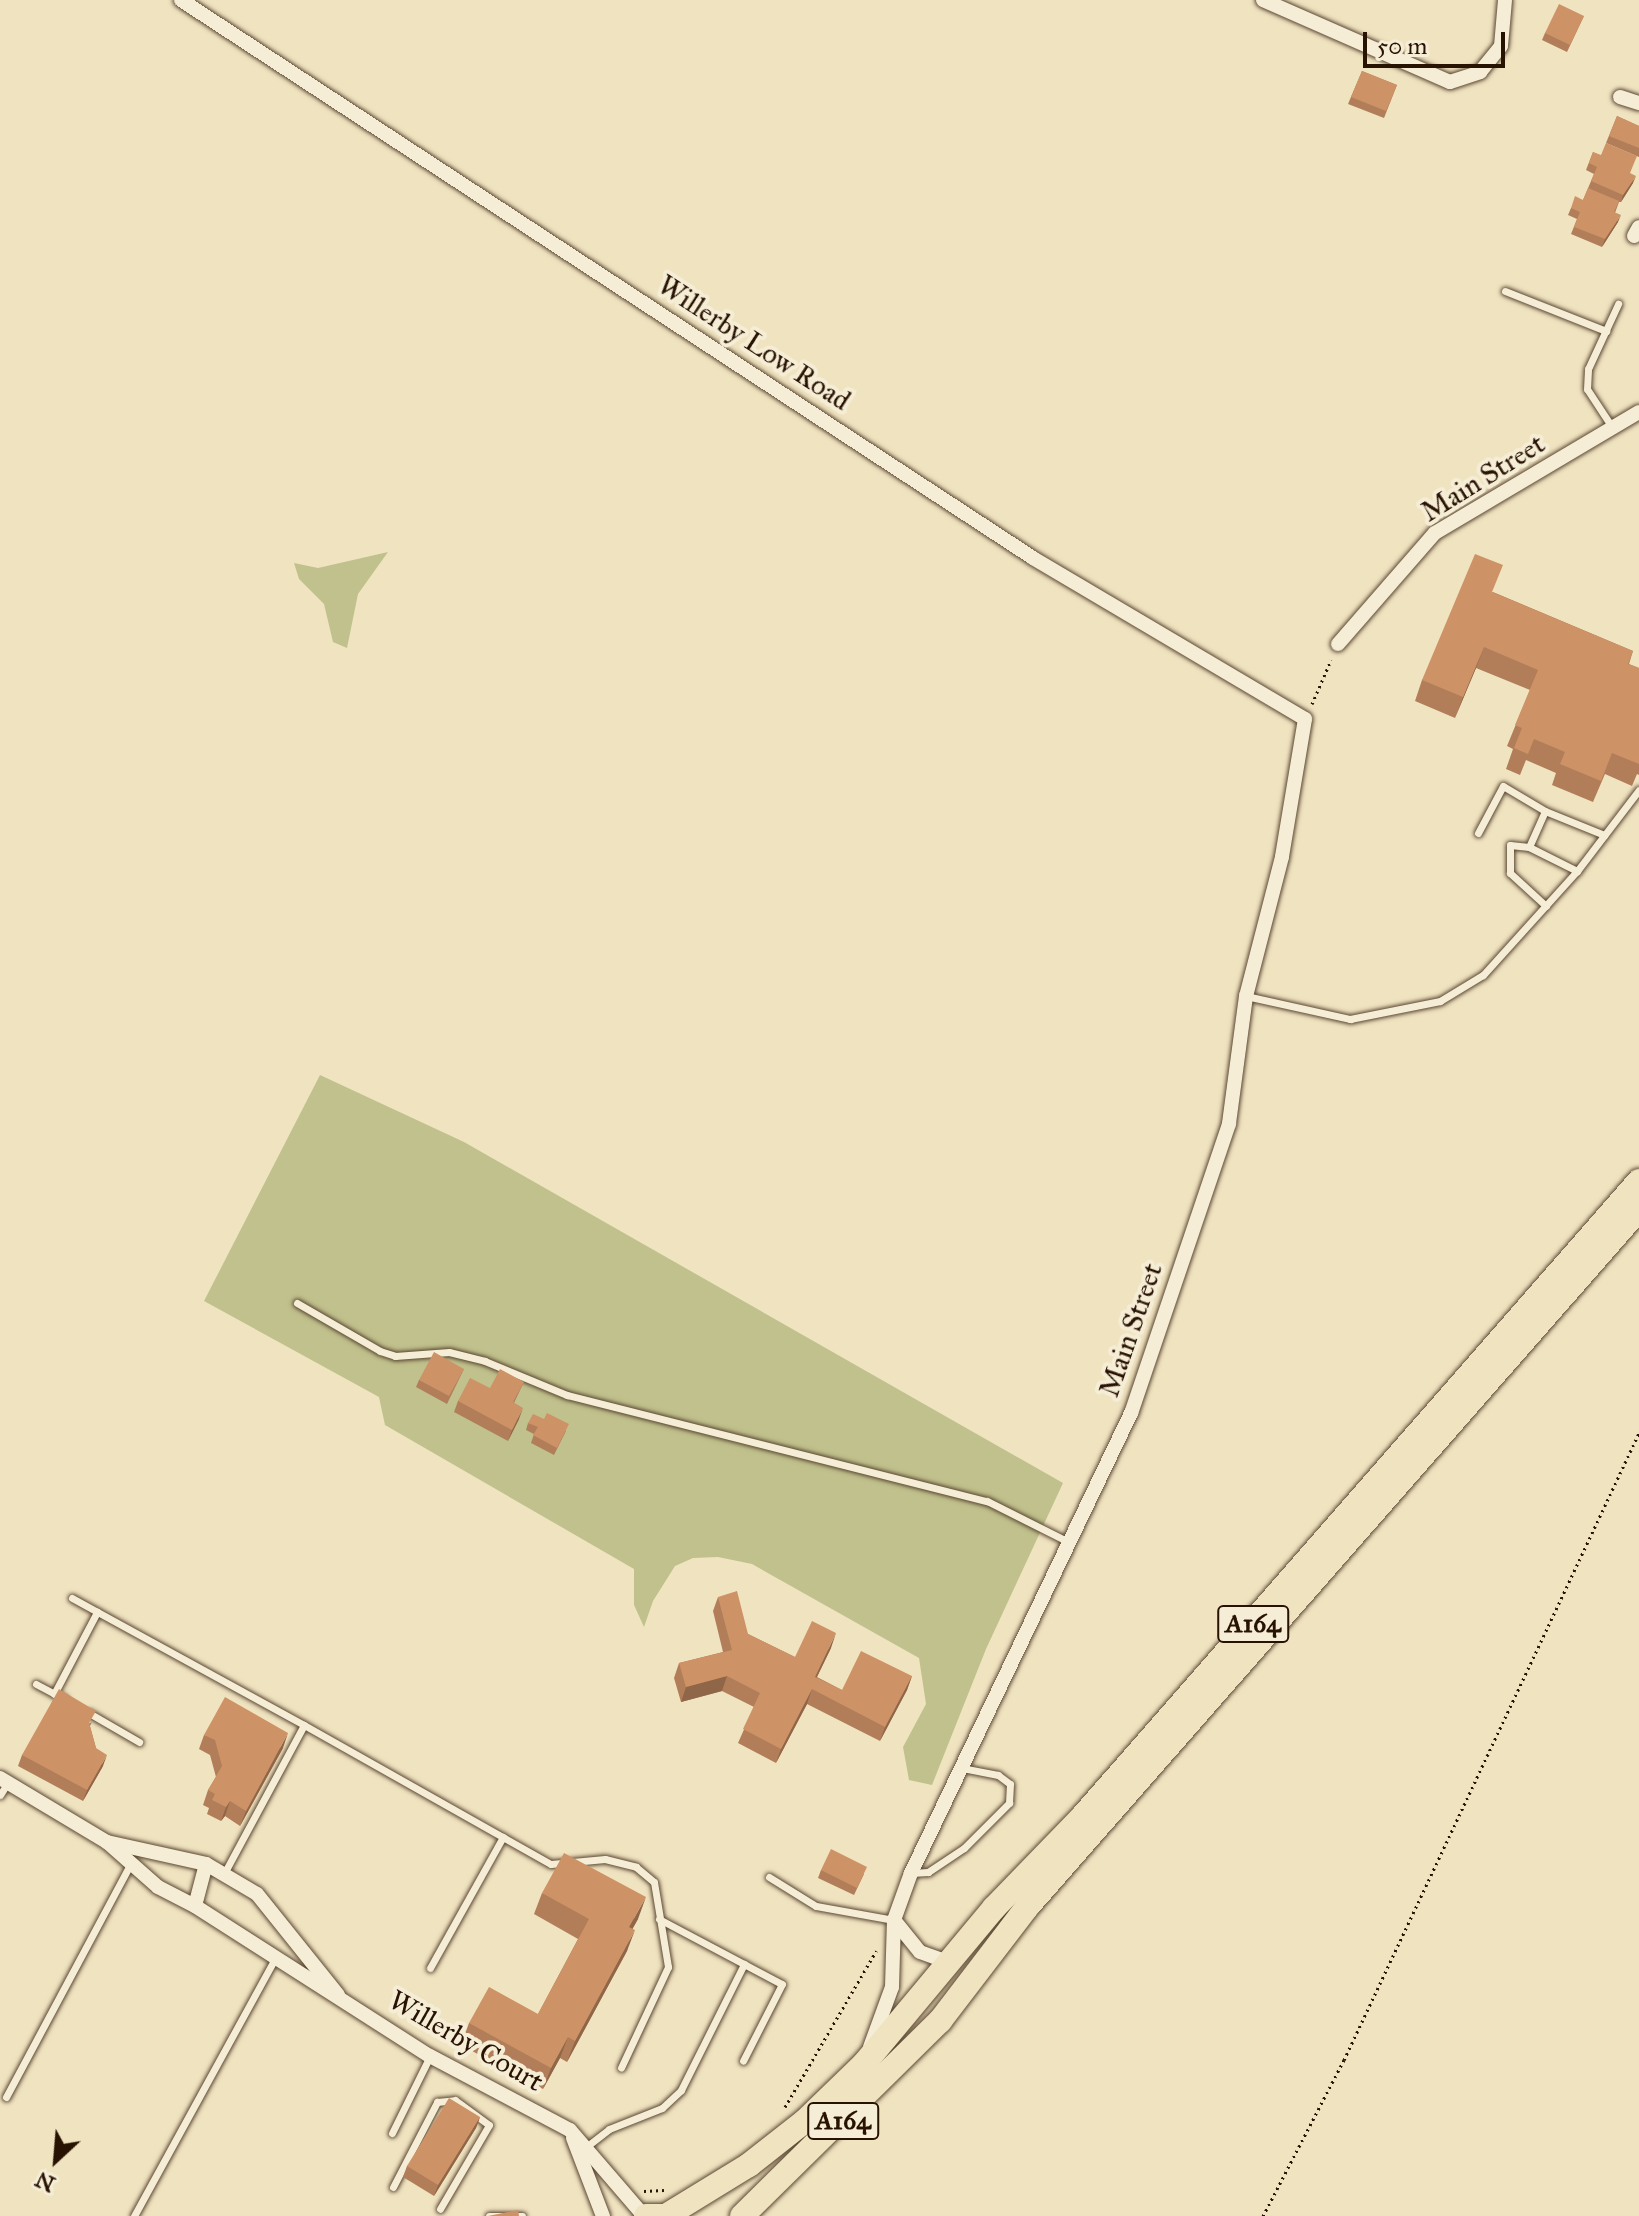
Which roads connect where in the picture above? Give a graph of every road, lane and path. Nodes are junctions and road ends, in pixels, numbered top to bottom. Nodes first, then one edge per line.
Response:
1 (181, 0) edge
2 (1263, 0) edge
3 (1505, 0) edge
4 (1620, 97) dead end
5 (1639, 103) edge
6 (1505, 291) dead end
7 (1618, 304) dead end
8 (1606, 331) junction
9 (1639, 412) edge
10 (1613, 429) junction
11 (1338, 644) joint
12 (1305, 719) junction
13 (1639, 790) edge
14 (1545, 811) junction
15 (1478, 833) dead end
16 (1604, 835) junction
17 (1529, 847) junction
18 (1577, 871) junction
19 (1546, 906) junction
20 (1246, 996) junction
21 (1639, 1181) edge
22 (1639, 1209) edge
23 (297, 1303) dead end
24 (1639, 1433) edge
25 (1069, 1542) junction
26 (72, 1598) dead end
27 (97, 1612) junction
28 (36, 1684) dead end
29 (54, 1694) junction
30 (304, 1725) junction
31 (139, 1742) dead end
32 (963, 1768) junction
33 (3, 1785) edge
34 (503, 1837) junction
35 (107, 1842) junction
36 (131, 1863) junction
37 (206, 1864) junction
38 (225, 1872) junction
39 (911, 1873) junction
40 (769, 1877) dead end
41 (195, 1906) junction
42 (659, 1919) junction
43 (894, 1920) junction
44 (275, 1958) junction
45 (950, 1963) junction
46 (744, 1964) junction
47 (430, 1968) dead end
48 (338, 1995) junction
49 (430, 2056) junction
50 (743, 2061) dead end
51 (864, 2064) junction
52 (621, 2068) dead end
53 (6, 2097) dead end
54 (779, 2117) dead end
55 (570, 2130) junction
56 (392, 2133) dead end
57 (586, 2147) junction
58 (393, 2187) dead end
59 (675, 2187) dead end
60 (627, 2193) junction
61 (440, 2209) dead end
62 (134, 2216) edge
63 (489, 2216) edge
64 (522, 2216) edge
65 (603, 2216) edge
66 (659, 2216) edge
67 (742, 2216) edge
68 (1263, 2216) edge

1 - 12 street, Willerby Low Road
2 - 3 street
4 - 5 street
6 - 8 lane
7 - 8 lane
8 - 10 lane
9 - 10 street, Main Street
10 - 11 street, Main Street
11 - 12 path
12 - 20 street, Main Street
13 - 16 lane
14 - 15 lane
14 - 16 lane
14 - 17 lane
16 - 18 lane
17 - 18 lane
17 - 19 lane
18 - 19 lane
19 - 20 lane
20 - 25 street, Main Street
21 - 45 highway, A164
22 - 67 highway, A164
23 - 25 lane
24 - 68 path
25 - 32 street, Main Street
26 - 27 lane
27 - 29 lane
27 - 30 lane
28 - 29 lane
29 - 31 lane
30 - 34 lane
30 - 38 lane
32 - 39 street, Main Street
32 - 39 lane
33 - 35 street
34 - 42 lane
34 - 47 lane
35 - 36 street, Willerby Court
35 - 37 street, Willerby Court
36 - 41 street, Willerby Court
36 - 53 lane
37 - 38 street, Willerby Court
37 - 41 street
38 - 48 street, Willerby Court
39 - 43 street, Main Street
40 - 43 lane
41 - 44 street, Willerby Court
42 - 46 lane
42 - 52 lane
43 - 45 street
43 - 51 street, Main Street
43 - 54 path
44 - 48 street, Willerby Court
44 - 62 lane
45 - 51 highway, A164
46 - 50 lane
46 - 57 lane
48 - 49 street, Willerby Court
49 - 55 street, Willerby Court
49 - 56 lane
51 - 66 highway, A164
55 - 57 street, Willerby Court
55 - 65 street
57 - 60 street, Willerby Court
58 - 61 lane
59 - 60 path
60 - 66 street, Willerby Court
63 - 64 lane

